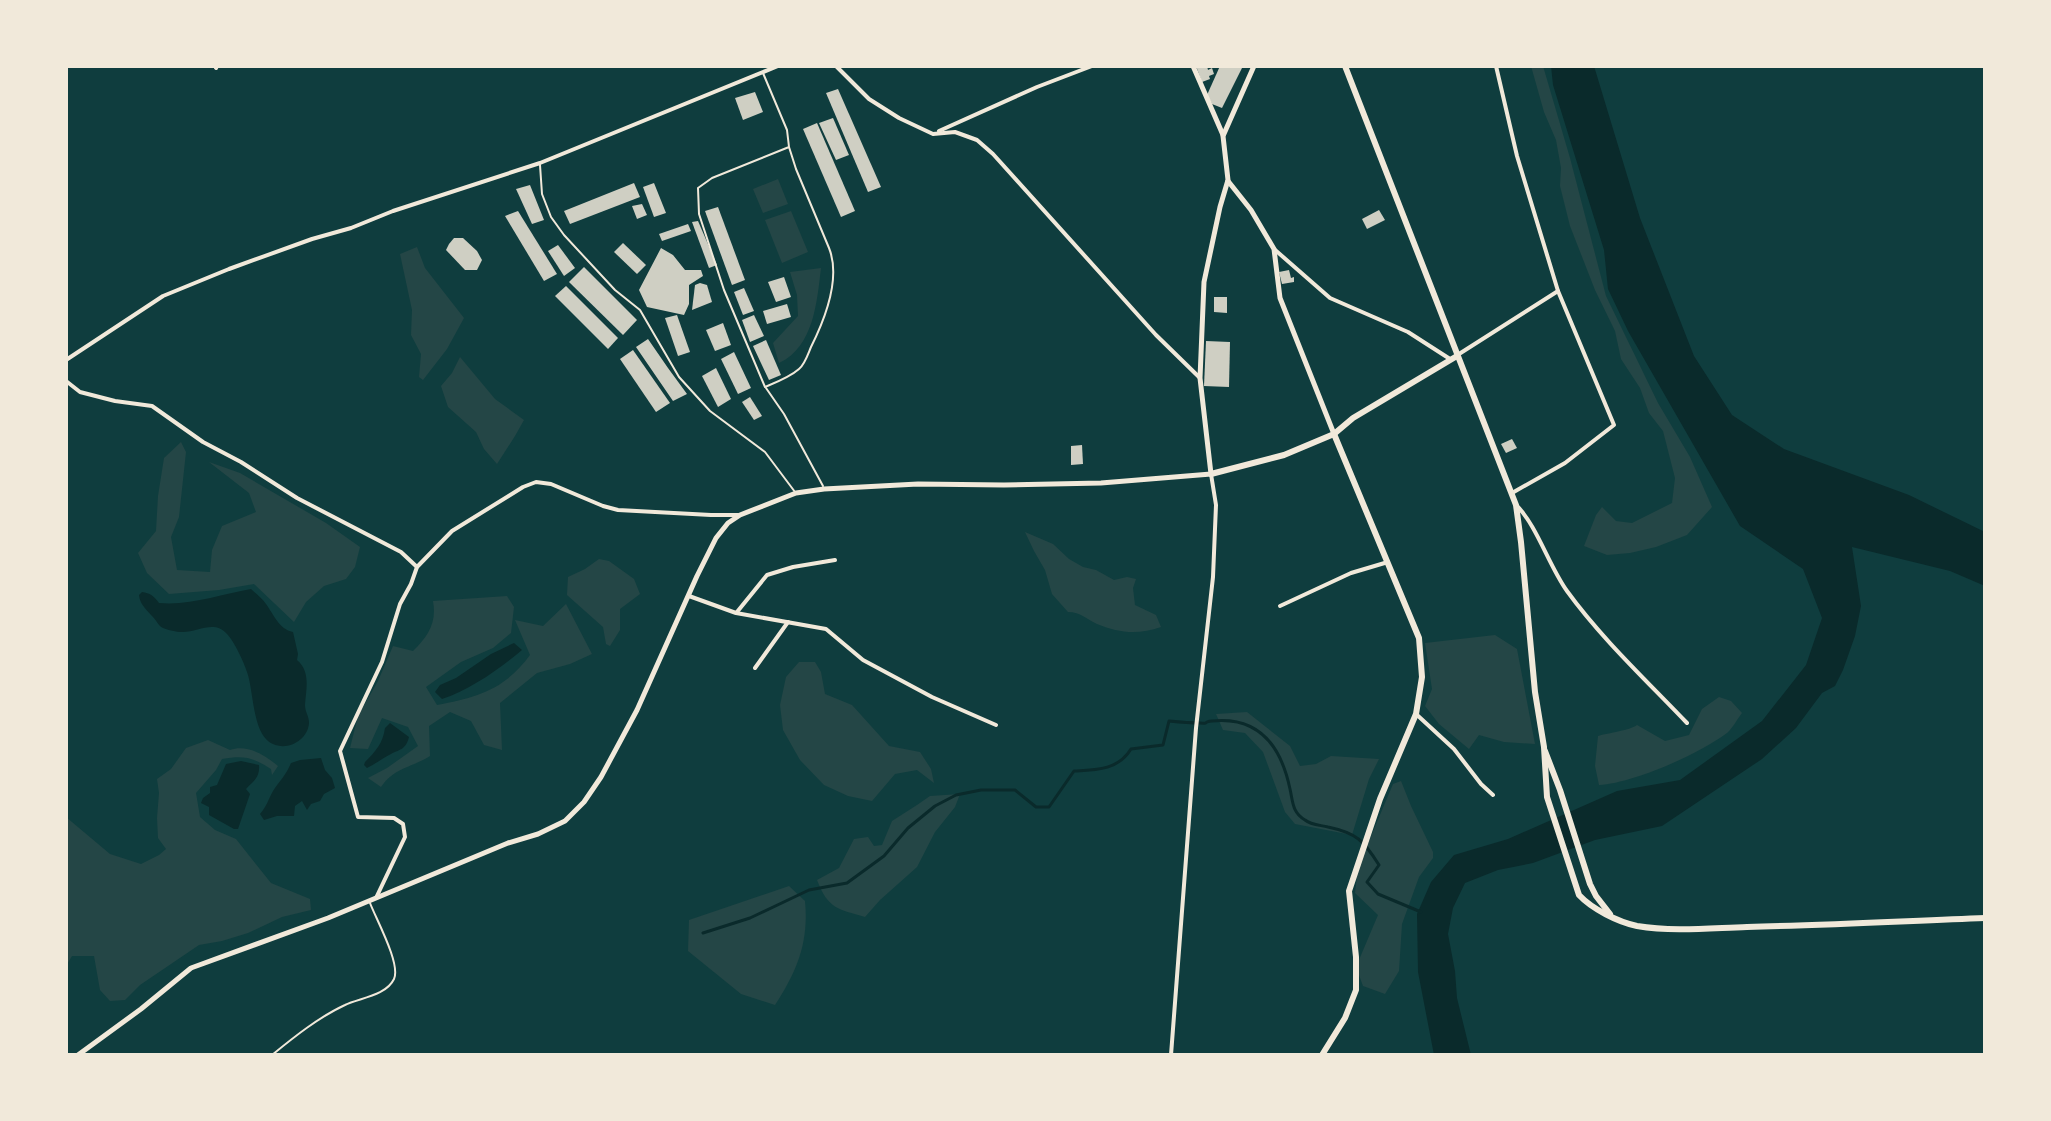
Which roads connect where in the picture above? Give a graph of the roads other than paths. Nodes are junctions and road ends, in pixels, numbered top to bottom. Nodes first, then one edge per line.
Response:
1 (778, 66) edge
2 (836, 66) edge
3 (1092, 66) edge
4 (1193, 66) edge
5 (1254, 66) edge
6 (1345, 66) edge
7 (1496, 66) edge
8 (762, 72) junction
9 (933, 134) junction
10 (1223, 136) junction
11 (789, 147) junction
12 (540, 163) junction
13 (1228, 180) junction
14 (1274, 249) junction
15 (1558, 291) junction
16 (1453, 357) junction
17 (66, 360) edge
18 (1200, 378) junction
19 (66, 381) edge
20 (765, 387) junction
21 (1334, 434) junction
22 (1211, 474) junction
23 (824, 489) junction
24 (796, 493) junction
25 (1512, 493) junction
26 (1516, 505) junction
27 (740, 515) junction
28 (835, 560) dead end
29 (1388, 562) junction
30 (417, 567) junction
31 (689, 596) junction
32 (1280, 606) dead end
33 (736, 613) junction
34 (788, 622) junction
35 (755, 668) dead end
36 (1416, 714) junction
37 (1687, 723) dead end
38 (996, 725) dead end
39 (1544, 747) junction
40 (1493, 795) dead end
41 (376, 898) junction
42 (369, 901) junction
43 (1610, 915) junction
44 (1985, 918) edge
45 (78, 1055) edge
46 (272, 1055) edge
47 (1171, 1055) edge
48 (1322, 1055) edge

1 - 8 street
2 - 9 street
3 - 9 street
4 - 10 street
5 - 10 street
6 - 16 main road
7 - 15 street
8 - 11 lane
8 - 12 street
9 - 18 street
10 - 13 street
11 - 20 lane
11 - 20 lane
12 - 17 street
12 - 24 lane
13 - 14 street
13 - 18 street
14 - 16 street
14 - 21 street
15 - 16 street
15 - 25 street
16 - 21 main road
16 - 25 main road
18 - 22 street
19 - 30 street
20 - 23 lane
21 - 22 main road
21 - 29 main road
22 - 23 street
22 - 47 street
23 - 24 street
24 - 27 street
25 - 26 main road
26 - 37 street
26 - 39 main road
27 - 30 street
27 - 31 street
28 - 33 street
29 - 32 street
29 - 36 main road
30 - 41 street
31 - 33 street
31 - 41 street
33 - 34 street
34 - 35 street
34 - 38 street
36 - 40 street
36 - 48 main road
39 - 43 main road
39 - 43 main road
41 - 42 street
42 - 45 street
42 - 46 lane
43 - 44 main road

